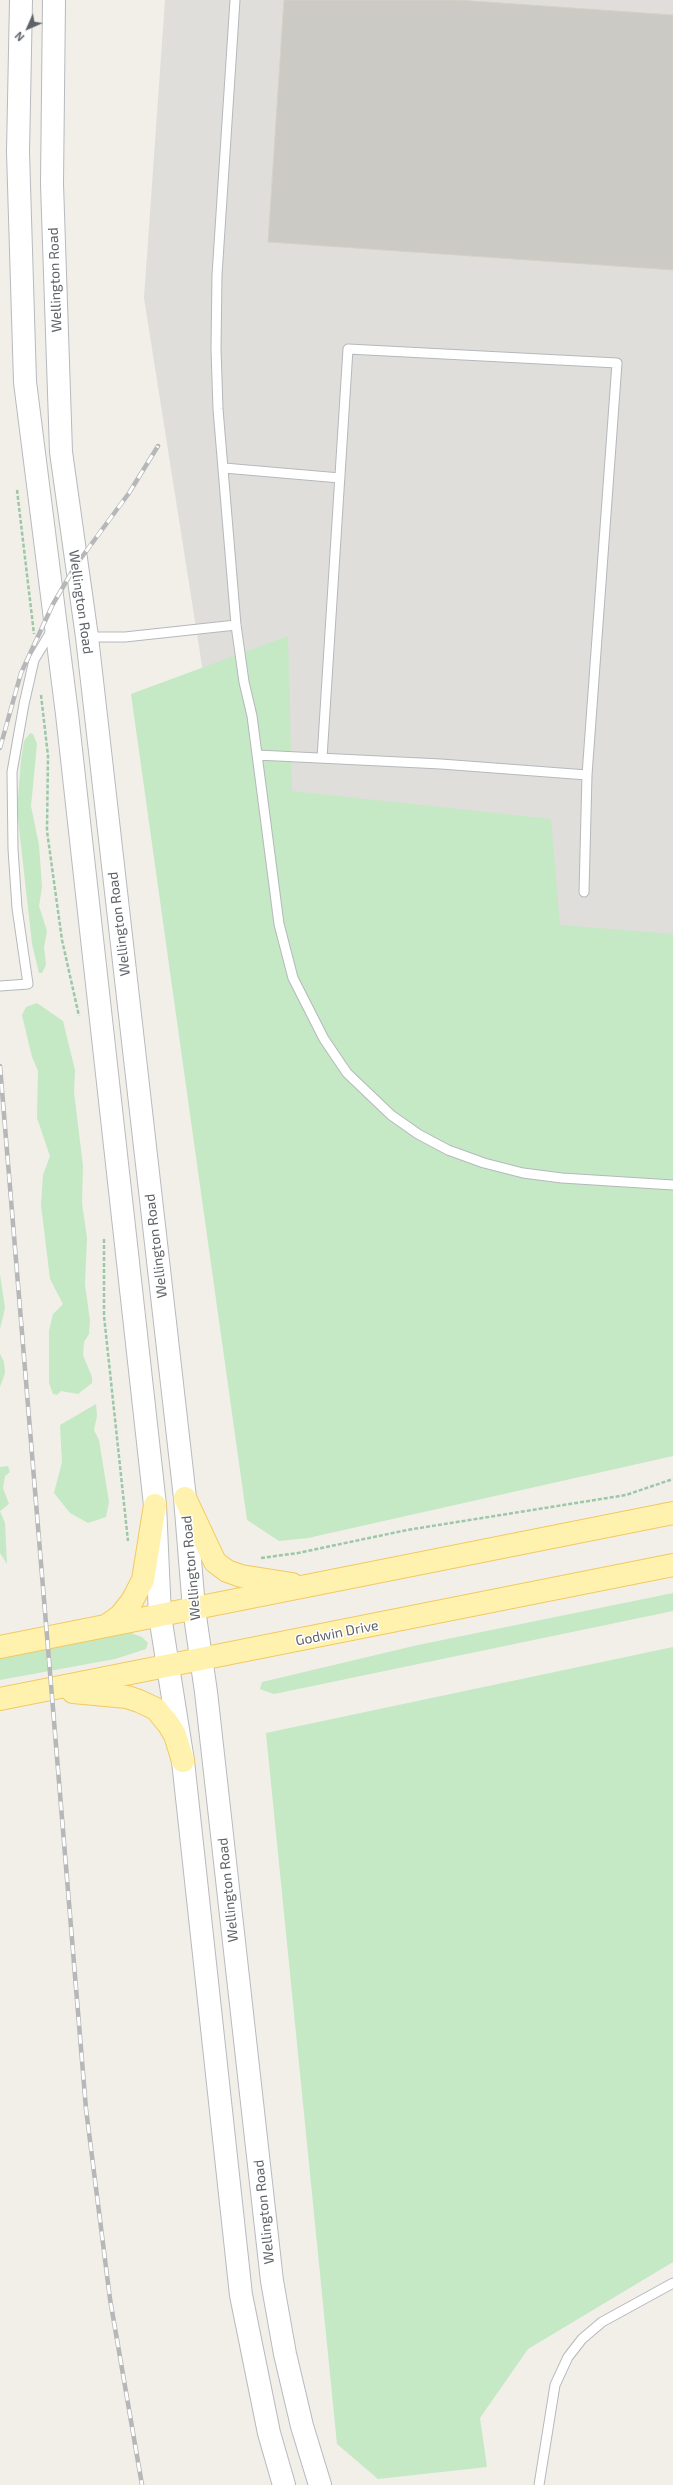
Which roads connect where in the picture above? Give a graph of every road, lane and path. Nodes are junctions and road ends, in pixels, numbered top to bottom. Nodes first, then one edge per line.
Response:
1 (21, 0) edge
2 (54, 0) edge
3 (235, 0) edge
4 (224, 468) junction
5 (340, 478) junction
6 (56, 624) junction
7 (236, 625) junction
8 (86, 637) junction
9 (257, 755) junction
10 (322, 758) junction
11 (586, 776) junction
12 (584, 892) dead end
13 (0, 986) edge
14 (673, 1185) edge
15 (673, 1479) edge
16 (185, 1498) junction
17 (155, 1504) junction
18 (673, 1514) edge
19 (253, 1560) dead end
20 (673, 1565) edge
21 (309, 1586) junction
22 (194, 1609) junction
23 (160, 1616) junction
24 (105, 1627) junction
25 (0, 1647) edge
26 (201, 1659) junction
27 (168, 1666) junction
28 (50, 1690) junction
29 (0, 1699) edge
30 (183, 1761) junction
31 (673, 2283) edge
32 (270, 2433) junction
33 (313, 2462) junction
34 (274, 2485) edge
35 (284, 2485) edge
36 (320, 2485) edge
37 (332, 2485) edge
38 (539, 2485) edge

1 - 6 main road, Wellington Road
2 - 8 main road, Wellington Road
3 - 4 lane
4 - 5 lane
4 - 7 lane
5 - 10 lane
5 - 11 lane
6 - 13 lane
6 - 17 main road, Wellington Road
7 - 8 lane
7 - 9 lane
8 - 16 main road, Wellington Road
9 - 10 lane
9 - 14 lane
10 - 11 lane
11 - 12 lane
15 - 19 path
16 - 21 main road
16 - 22 main road, Wellington Road
17 - 23 main road, Wellington Road
17 - 24 main road
18 - 21 main road
20 - 26 main road, Godwin Drive
21 - 22 main road
22 - 23 main road
22 - 26 main road, Wellington Road
23 - 24 main road
23 - 27 main road, Wellington Road
24 - 25 main road
26 - 27 main road, Godwin Drive
26 - 33 main road, Wellington Road
27 - 28 main road, Godwin Drive
27 - 30 main road, Wellington Road
28 - 29 main road, Godwin Drive
28 - 30 main road
30 - 32 main road, Wellington Road
31 - 38 lane
32 - 34 main road
32 - 35 main road, Wellington Road
33 - 36 main road, Wellington Road
33 - 37 main road

